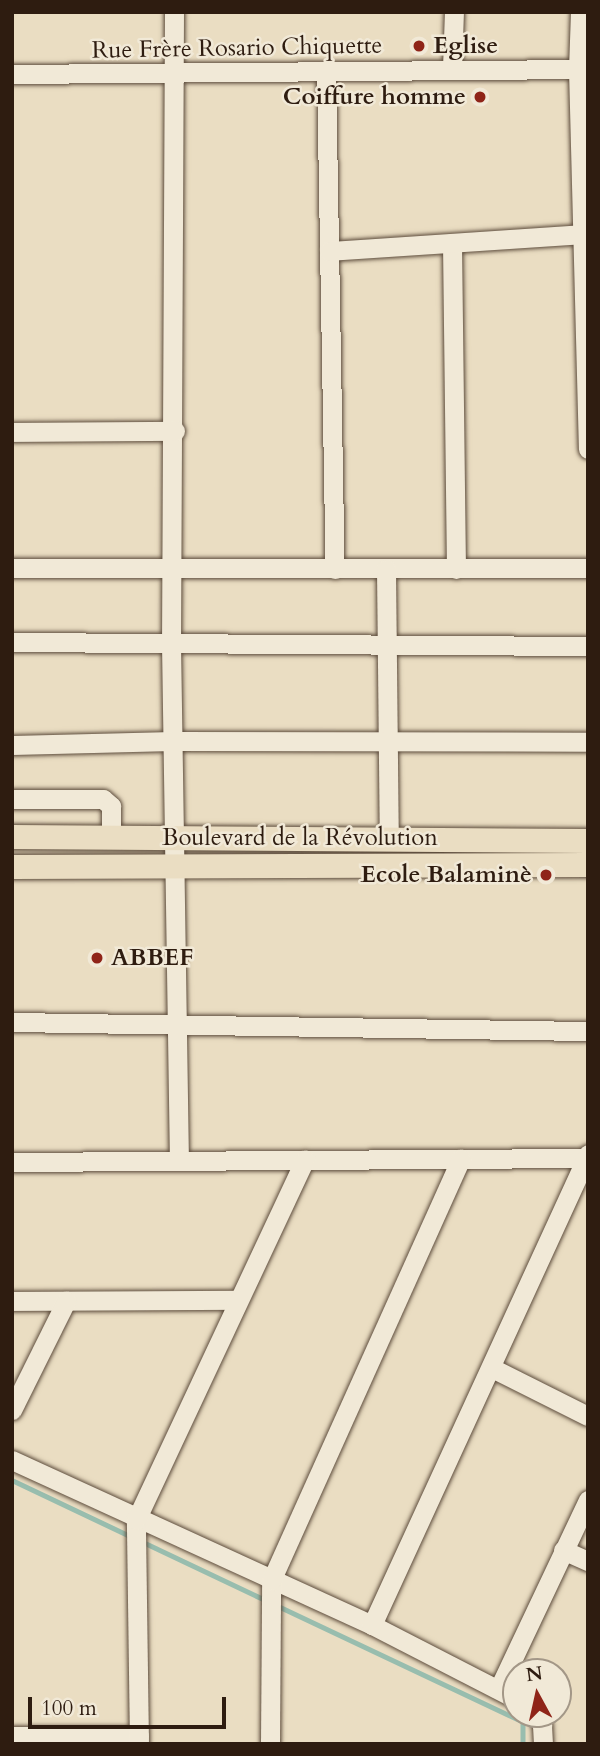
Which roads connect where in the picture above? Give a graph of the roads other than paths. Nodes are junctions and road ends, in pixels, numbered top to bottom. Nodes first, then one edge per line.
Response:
1 (174, 12) edge
2 (454, 12) edge
3 (580, 12) edge
4 (452, 68) junction
5 (583, 69) edge
6 (326, 73) junction
7 (12, 74) edge
8 (176, 75) junction
9 (582, 234) junction
10 (452, 243) junction
11 (329, 251) junction
12 (175, 431) junction
13 (12, 432) edge
14 (588, 437) edge
15 (588, 449) edge
16 (12, 568) edge
17 (172, 568) junction
18 (588, 568) edge
19 (335, 569) junction
20 (386, 569) junction
21 (456, 569) junction
22 (12, 642) edge
23 (171, 643) junction
24 (588, 646) edge
25 (386, 647) junction
26 (173, 741) junction
27 (388, 742) junction
28 (588, 742) edge
29 (12, 745) edge
30 (12, 799) edge
31 (12, 837) edge
32 (111, 837) junction
33 (176, 837) junction
34 (390, 839) junction
35 (588, 841) edge
36 (588, 865) edge
37 (12, 867) edge
38 (176, 867) junction
39 (177, 1021) junction
40 (12, 1022) edge
41 (588, 1031) edge
42 (587, 1156) edge
43 (461, 1159) junction
44 (305, 1160) junction
45 (179, 1161) junction
46 (12, 1162) edge
47 (237, 1300) junction
48 (12, 1301) edge
49 (66, 1301) junction
50 (492, 1368) junction
51 (12, 1410) edge
52 (588, 1416) edge
53 (12, 1460) edge
54 (588, 1500) edge
55 (136, 1520) junction
56 (563, 1550) junction
57 (588, 1561) edge
58 (271, 1581) junction
59 (372, 1625) junction
60 (499, 1688) junction
61 (502, 1690) edge
62 (12, 1736) edge
63 (139, 1740) edge
64 (270, 1744) edge

1 - 8 street
2 - 4 street
3 - 5 street
4 - 5 street, Rue Frère Rosario Chiquette
4 - 6 street, Rue Frère Rosario Chiquette
5 - 9 street
6 - 8 street, Rue Frère Rosario Chiquette
6 - 11 street
7 - 8 street, Rue Frère Rosario Chiquette
8 - 12 street
9 - 10 street
9 - 14 street
10 - 11 street
10 - 21 street
11 - 19 street
12 - 13 street
12 - 17 street
14 - 15 street
16 - 17 street
17 - 19 street
17 - 23 street
18 - 21 street
19 - 20 street
20 - 21 street
20 - 25 street
22 - 23 street
23 - 25 street
23 - 26 street
24 - 25 street
25 - 27 street
26 - 27 street
26 - 29 street
26 - 33 street
27 - 28 street
27 - 34 street
30 - 32 street
31 - 32 main road, Boulevard de la Révolution
32 - 33 main road, Boulevard de la Révolution
33 - 34 main road, Boulevard de la Révolution
33 - 38 street
34 - 35 main road, Boulevard de la Révolution
36 - 38 main road, Boulevard de la Révolution
37 - 38 main road, Boulevard de la Révolution
38 - 39 street
39 - 40 street
39 - 41 street
39 - 45 street
42 - 43 street
42 - 50 street
43 - 44 street
43 - 58 street
44 - 45 street
44 - 47 street
45 - 46 street
47 - 49 street
47 - 55 street
48 - 49 street
49 - 51 street
50 - 52 street
50 - 59 street
53 - 55 street
54 - 56 street
55 - 58 street
55 - 63 street
56 - 57 street
56 - 60 street
58 - 59 street
58 - 64 street
59 - 60 street
60 - 61 street
62 - 63 street

